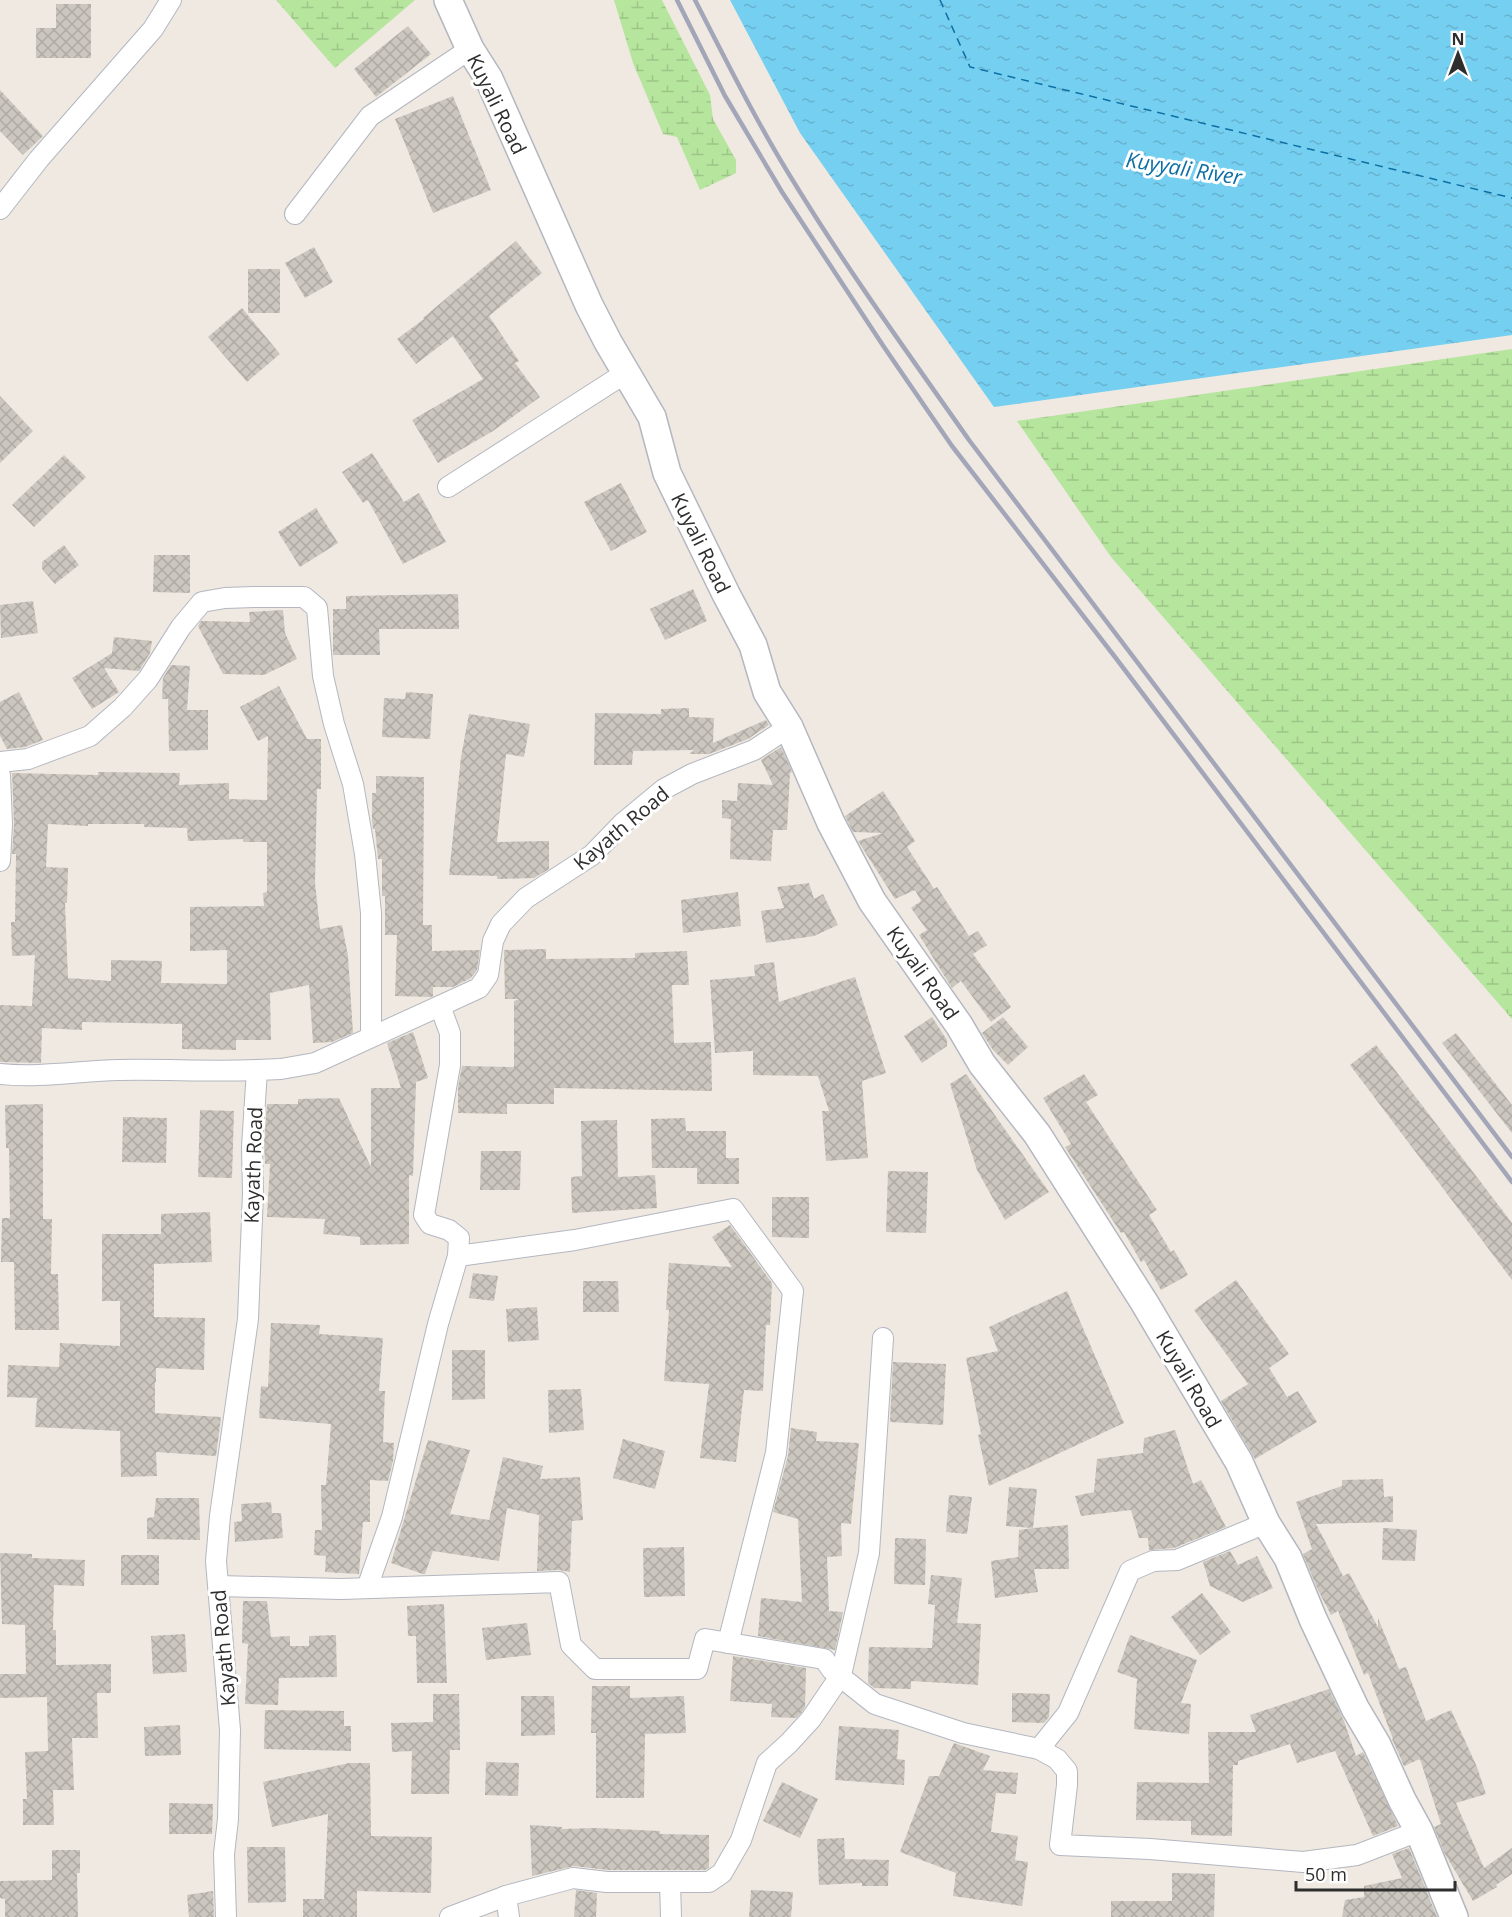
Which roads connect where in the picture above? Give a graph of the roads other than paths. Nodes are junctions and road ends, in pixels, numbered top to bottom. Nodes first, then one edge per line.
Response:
1 (171, 0) edge
2 (448, 0) edge
3 (470, 49) junction
4 (0, 209) edge
5 (295, 214) dead end
6 (627, 372) junction
7 (448, 487) dead end
8 (789, 727) junction
9 (0, 762) edge
10 (0, 775) edge
11 (0, 861) edge
12 (440, 1006) junction
13 (371, 1036) junction
14 (257, 1070) junction
15 (0, 1074) edge
16 (458, 1256) junction
17 (883, 1338) dead end
18 (1266, 1523) junction
19 (219, 1586) junction
20 (367, 1588) junction
21 (728, 1643) junction
22 (840, 1675) junction
23 (1039, 1749) junction
24 (1419, 1831) junction
25 (670, 1882) junction
26 (506, 1896) junction
27 (226, 1917) edge
28 (450, 1917) edge
29 (509, 1917) edge
30 (671, 1917) edge
31 (1454, 1917) edge

1 - 4 street
2 - 3 main road, Kuyali Road
3 - 5 street
3 - 6 main road, Kuyali Road
6 - 7 street
6 - 8 main road, Kuyali Road
8 - 12 street, Kayath Road
8 - 18 main road, Kuyali Road
9 - 13 street
10 - 11 street
12 - 13 street, Kayath Road
12 - 16 street
13 - 14 street, Kayath Road
14 - 15 street
14 - 19 street, Kayath Road
16 - 20 street
16 - 21 street
17 - 22 street
18 - 23 street
18 - 24 main road, Kuyali Road
19 - 20 street
19 - 27 street, Kayath Road
20 - 21 street
21 - 22 street
22 - 23 street
22 - 25 street
23 - 24 street
24 - 31 main road, Kuyali Road
25 - 26 street
25 - 30 street
26 - 28 street
26 - 29 street

